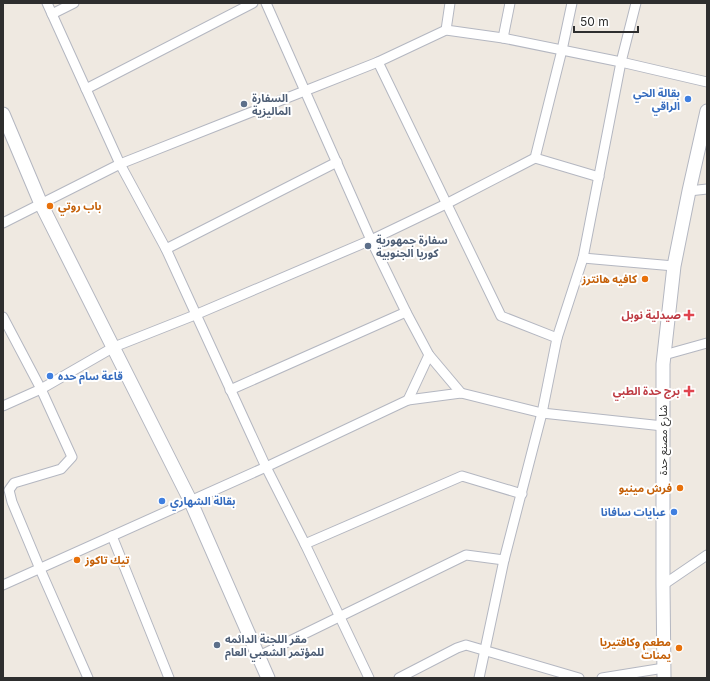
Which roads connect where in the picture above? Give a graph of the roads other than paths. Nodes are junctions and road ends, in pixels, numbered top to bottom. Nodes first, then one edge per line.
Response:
1 (47, 3) edge
2 (74, 3) edge
3 (253, 3) edge
4 (266, 3) edge
5 (450, 3) edge
6 (510, 3) edge
7 (572, 3) edge
8 (636, 3) edge
9 (52, 14) junction
10 (446, 30) junction
11 (503, 38) junction
12 (562, 50) junction
13 (378, 62) junction
14 (621, 62) junction
15 (707, 82) edge
16 (86, 89) junction
17 (305, 90) junction
18 (707, 111) edge
19 (3, 114) edge
20 (535, 158) junction
21 (337, 162) junction
22 (120, 164) junction
23 (599, 177) junction
24 (707, 190) edge
25 (689, 191) junction
26 (41, 204) junction
27 (446, 204) junction
28 (3, 223) edge
29 (371, 240) junction
30 (166, 249) junction
31 (583, 258) junction
32 (674, 266) junction
33 (406, 312) junction
34 (195, 315) junction
35 (3, 318) edge
36 (557, 338) junction
37 (707, 343) edge
38 (114, 347) junction
39 (429, 355) junction
40 (664, 355) junction
41 (41, 389) junction
42 (230, 390) junction
43 (461, 393) junction
44 (408, 400) junction
45 (3, 406) edge
46 (542, 414) junction
47 (663, 426) junction
48 (266, 467) junction
49 (522, 494) junction
50 (190, 500) junction
51 (112, 536) junction
52 (305, 544) junction
53 (707, 555) edge
54 (504, 560) junction
55 (40, 569) junction
56 (3, 585) edge
57 (663, 585) junction
58 (339, 618) junction
59 (485, 650) junction
60 (259, 656) junction
61 (664, 673) edge
62 (88, 678) edge
63 (169, 678) edge
64 (268, 678) edge
65 (369, 678) edge
66 (399, 678) edge
67 (480, 678) edge
68 (580, 678) edge
69 (602, 678) edge

1 - 9 street
2 - 9 street
3 - 16 street
4 - 17 street
5 - 10 street
6 - 11 street
7 - 12 street
8 - 14 street
9 - 16 street
10 - 11 street
10 - 13 street
11 - 12 street
12 - 14 street
12 - 20 street
13 - 17 street
13 - 27 street
14 - 15 street
14 - 23 street
16 - 22 street
17 - 21 street
17 - 22 street
18 - 25 street, شارع مصنع حدة
19 - 26 street
20 - 23 street
20 - 27 street
21 - 29 street
21 - 30 street
22 - 26 street
22 - 30 street
23 - 31 street
24 - 25 street
25 - 32 street, شارع مصنع حدة
26 - 28 street
26 - 38 street
27 - 29 street
27 - 36 street
29 - 33 street
29 - 34 street
30 - 34 street
31 - 32 street
31 - 36 street
32 - 40 street, شارع مصنع حدة
33 - 39 street
33 - 42 street
34 - 38 street
34 - 42 street
35 - 41 street
36 - 46 street
37 - 40 street
38 - 41 street
38 - 50 street
39 - 43 street
39 - 44 street
40 - 47 street, شارع مصنع حدة
41 - 45 street
41 - 55 street
42 - 48 street
43 - 44 street
43 - 46 street
44 - 48 street
46 - 47 street
46 - 49 street
47 - 57 street, شارع مصنع حدة
48 - 50 street
48 - 52 street
49 - 52 street
49 - 54 street
50 - 51 street
50 - 60 street
51 - 55 street
51 - 63 street
52 - 58 street
53 - 57 street
54 - 58 street
54 - 59 street
55 - 56 street
55 - 62 street
57 - 61 street, شارع مصنع حدة
58 - 60 street
58 - 65 street
59 - 66 street
59 - 67 street
59 - 68 street
60 - 64 street
61 - 69 street

